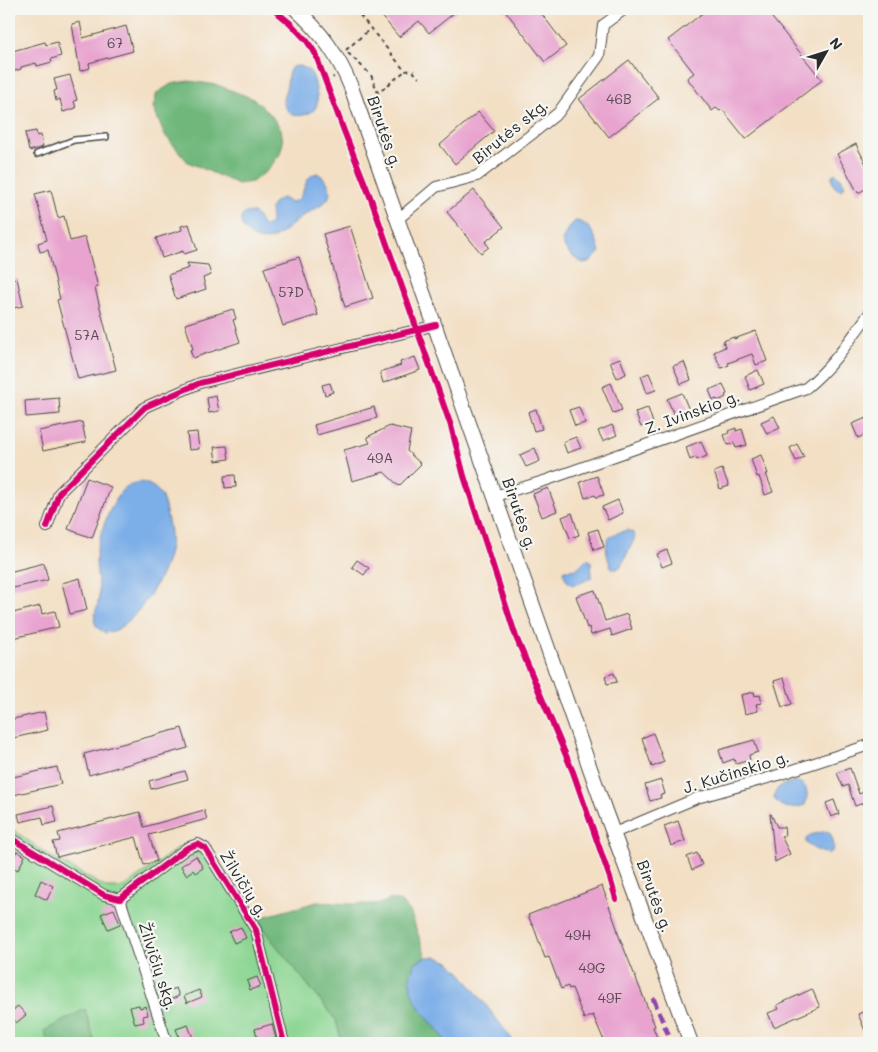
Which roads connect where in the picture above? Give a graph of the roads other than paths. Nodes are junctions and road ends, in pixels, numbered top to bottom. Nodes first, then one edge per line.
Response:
1 (296, 9) edge
2 (625, 9) edge
3 (106, 137) dead end
4 (37, 154) dead end
5 (397, 220) junction
6 (869, 314) edge
7 (436, 325) junction
8 (496, 496) junction
9 (47, 527) dead end
10 (869, 745) edge
11 (614, 833) junction
12 (9, 837) edge
13 (120, 899) junction
14 (167, 1043) edge
15 (284, 1043) edge
16 (691, 1043) edge

1 - 5 main road, Birutės g.
2 - 5 street, Birutės skg.
3 - 4 lane
5 - 7 main road, Birutės g.
6 - 8 street, Z. Ivinskio g.
7 - 8 main road, Birutės g.
7 - 9 street
8 - 11 main road, Birutės g.
10 - 11 street, J. Kučinskio g.
11 - 16 main road, Birutės g.
12 - 13 street
13 - 14 street, Žilvičių skg.
13 - 15 street, Žilvičių g.

